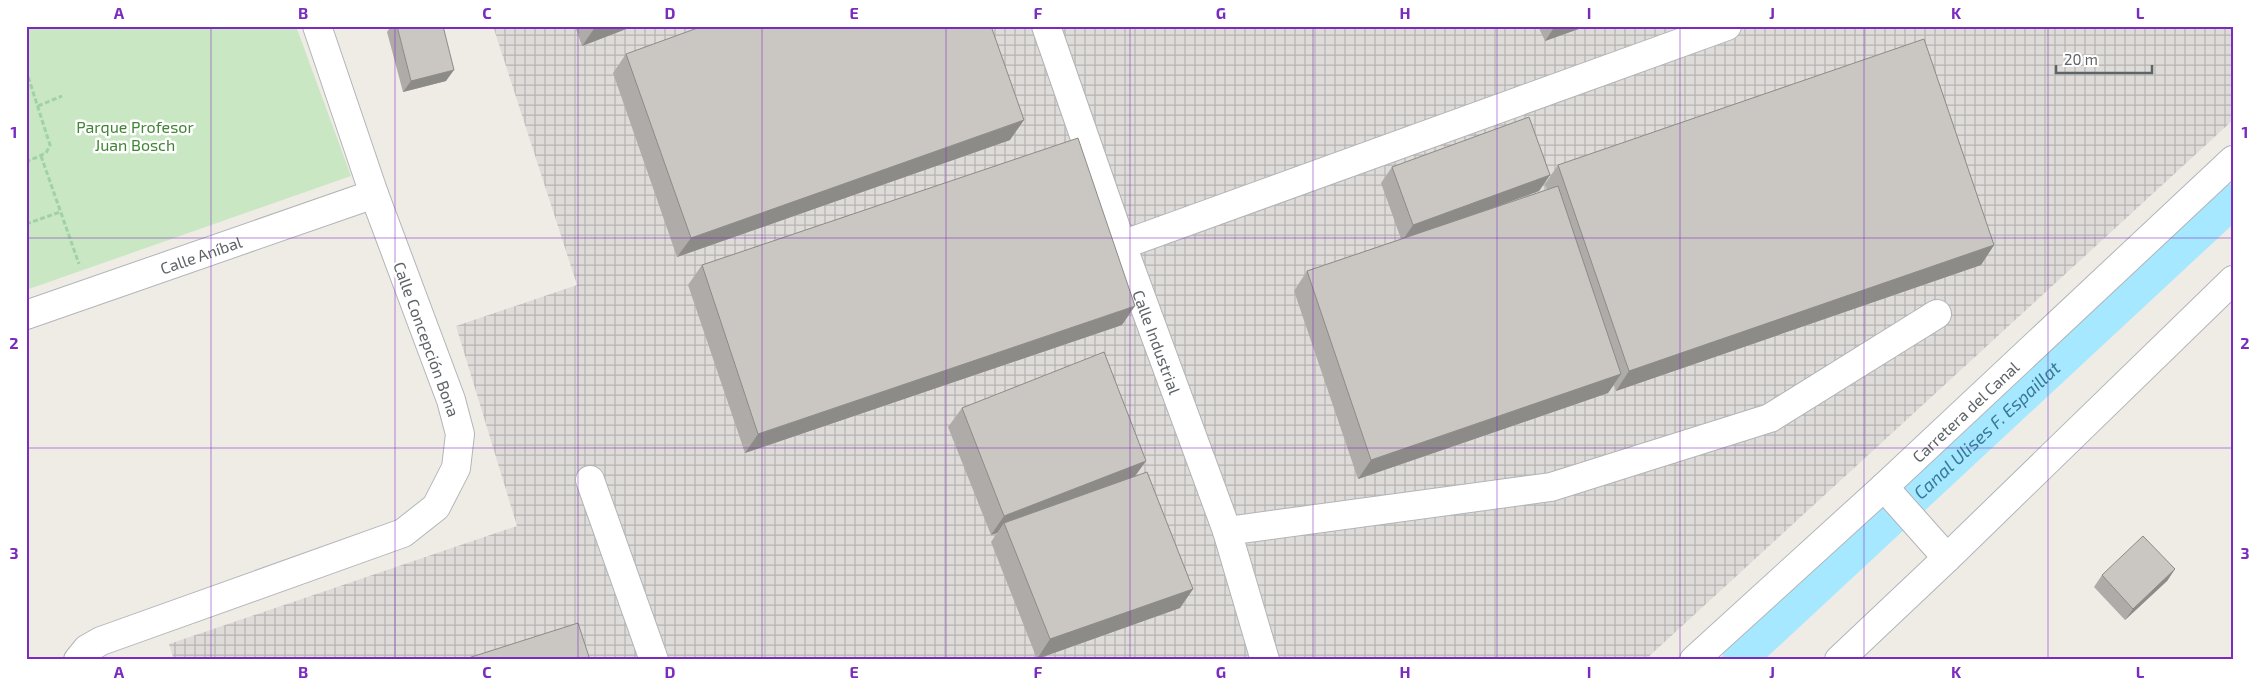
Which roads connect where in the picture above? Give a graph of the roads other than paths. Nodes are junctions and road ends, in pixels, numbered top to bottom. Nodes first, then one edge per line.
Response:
1 (317, 26) edge
2 (1046, 26) edge
3 (1727, 26) edge
4 (2233, 160) edge
5 (374, 194) junction
6 (1122, 245) junction
7 (2233, 280) edge
8 (1937, 314) dead end
9 (26, 315) edge
10 (590, 480) dead end
11 (1889, 493) junction
12 (1227, 531) junction
13 (1947, 558) junction
14 (78, 660) edge
15 (654, 660) edge
16 (1265, 660) edge
17 (1694, 660) edge
18 (1839, 660) edge

1 - 5 street, Calle Concepción Bona
2 - 6 street, Calle Industrial
3 - 6 street
4 - 11 street, Carretera del Canal
5 - 9 street, Calle Aníbal
5 - 14 street, Calle Concepción Bona
6 - 12 street, Calle Industrial
7 - 13 street
8 - 12 street
10 - 15 street
11 - 13 street
11 - 17 street, Carretera del Canal
12 - 16 street, Calle Industrial
13 - 18 street

